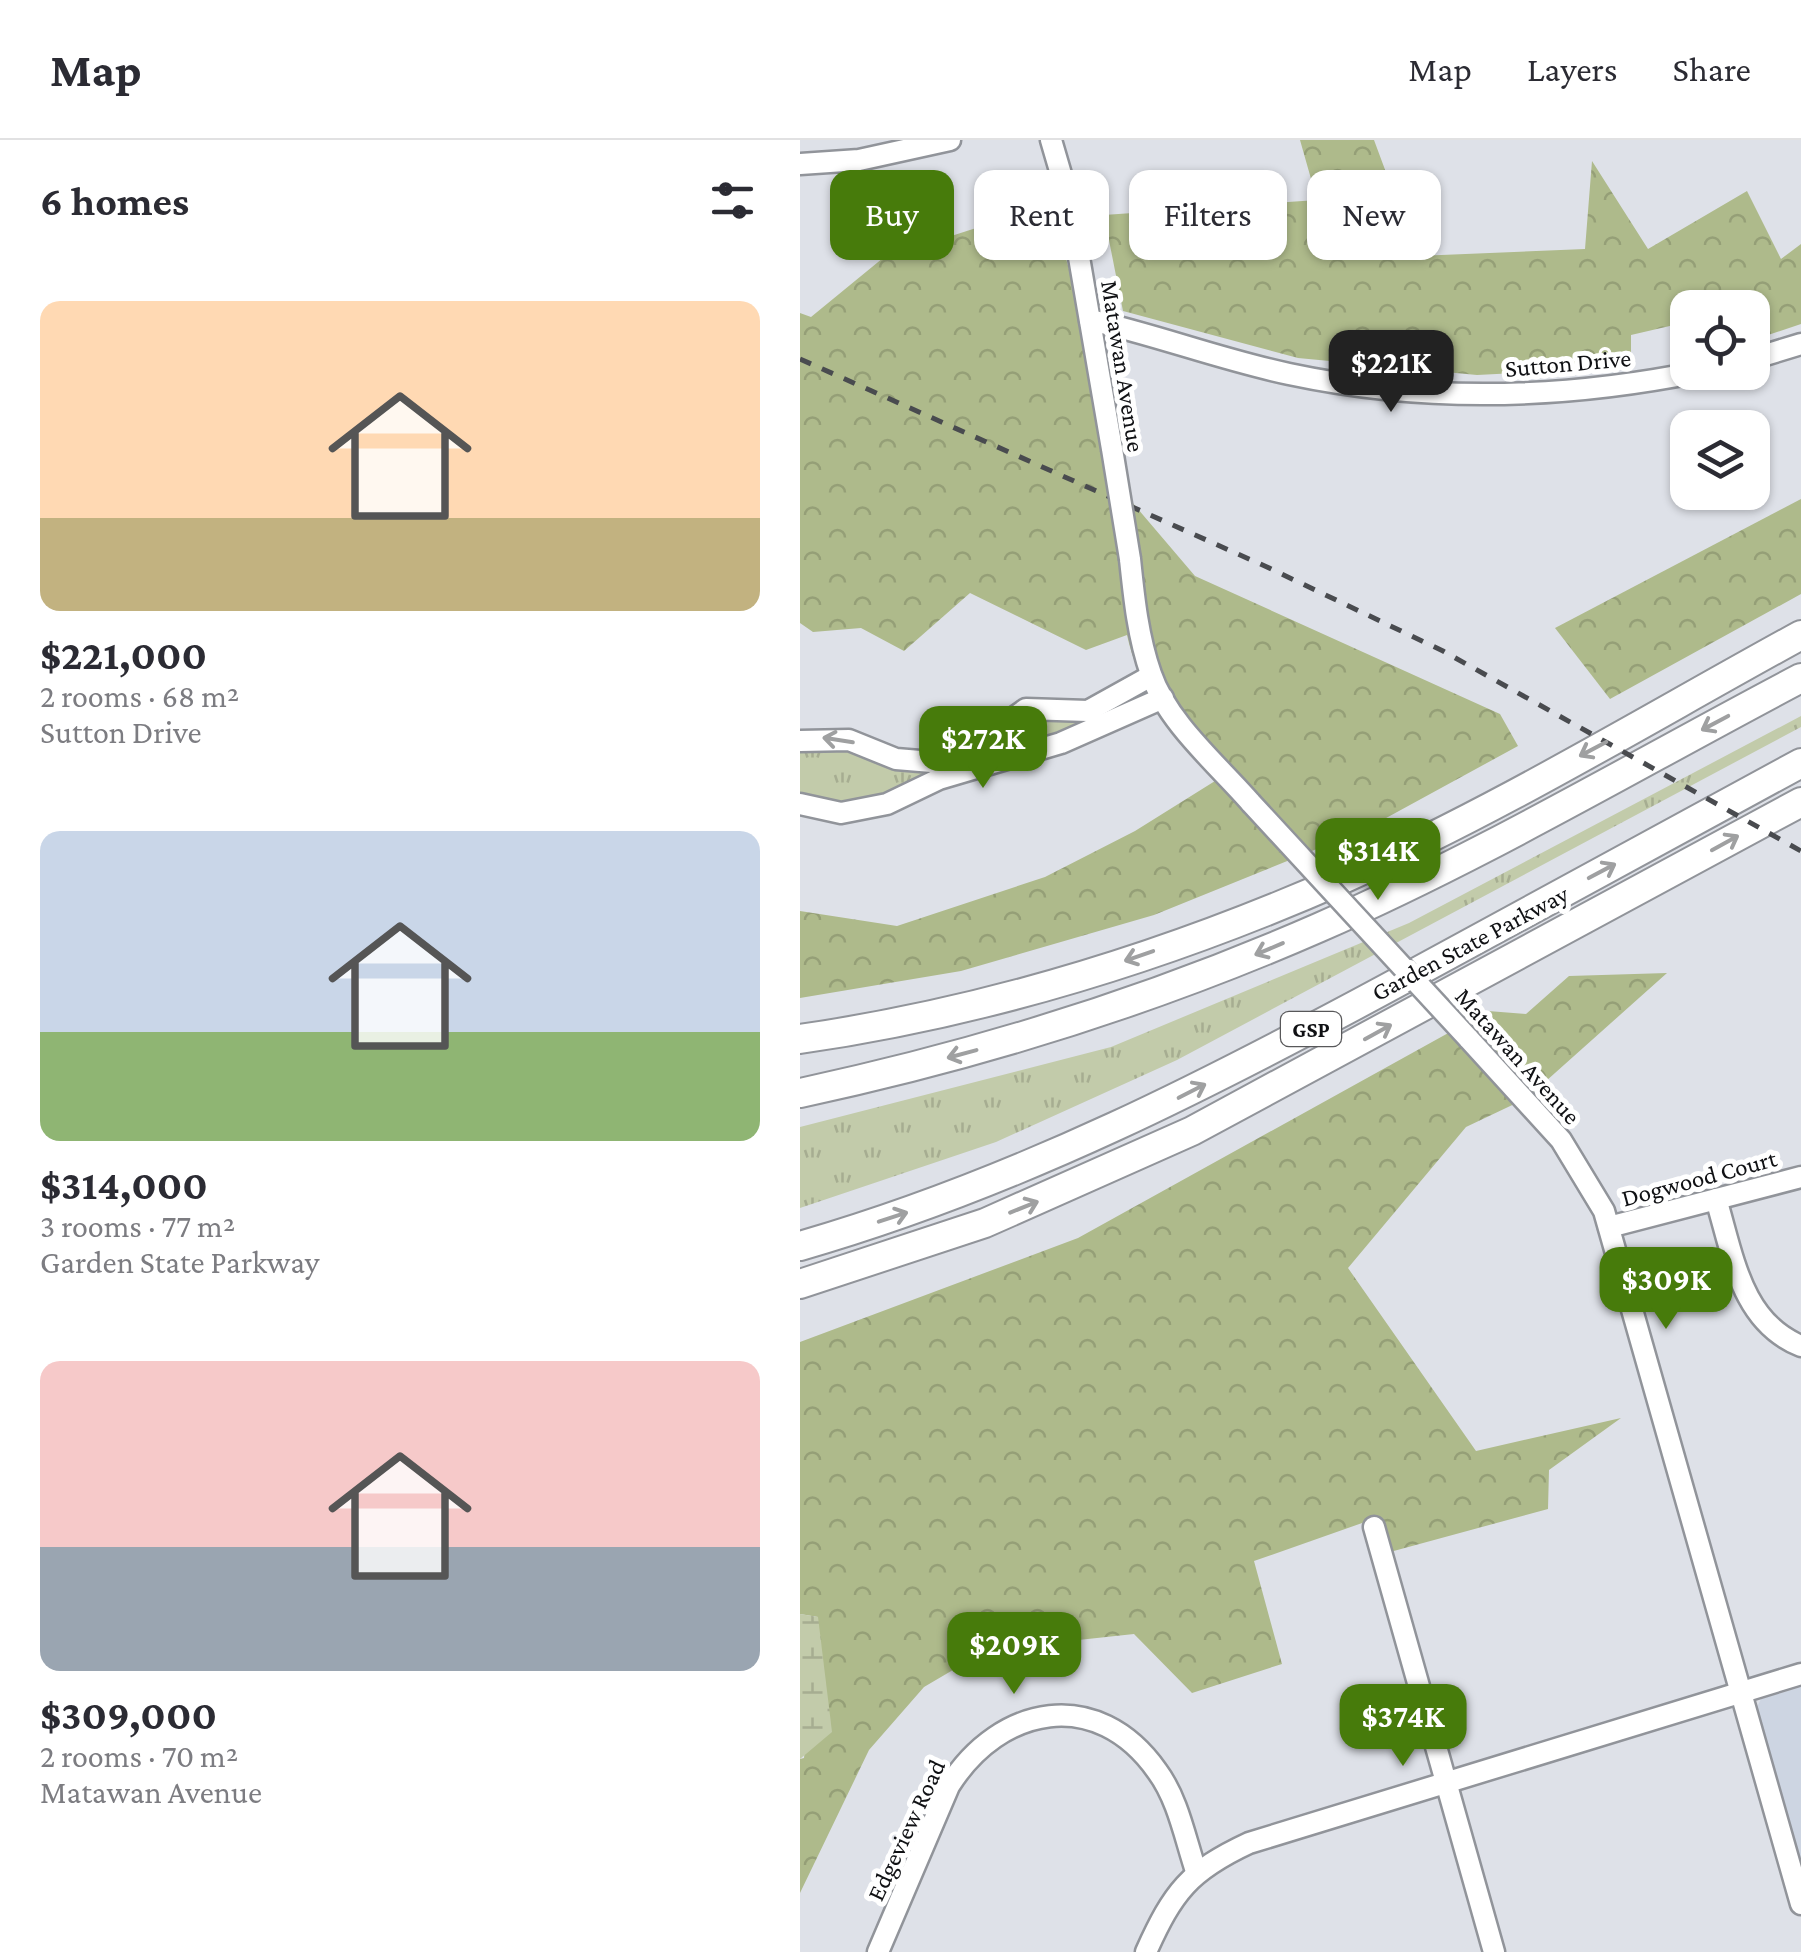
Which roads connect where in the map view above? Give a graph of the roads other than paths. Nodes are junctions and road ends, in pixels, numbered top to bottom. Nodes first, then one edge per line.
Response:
1 (950, 140) edge
2 (1051, 140) edge
3 (800, 164) edge
4 (1090, 320) junction
5 (1801, 344) edge
6 (1770, 353) edge
7 (1670, 376) edge
8 (1801, 635) edge
9 (1151, 676) junction
10 (1801, 678) edge
11 (1162, 698) junction
12 (1092, 720) junction
13 (800, 741) edge
14 (980, 742) junction
15 (992, 762) junction
16 (1801, 763) edge
17 (1801, 802) edge
18 (800, 804) edge
19 (800, 1039) edge
20 (800, 1092) edge
21 (1801, 1177) edge
22 (1716, 1200) junction
23 (1609, 1227) junction
24 (800, 1246) edge
25 (800, 1284) edge
26 (1801, 1346) edge
27 (1374, 1527) dead end
28 (1801, 1674) edge
29 (1742, 1692) junction
30 (1446, 1782) junction
31 (1196, 1871) junction
32 (1801, 1904) edge
33 (878, 1952) edge
34 (1146, 1952) edge
35 (1494, 1952) edge

1 - 3 street
2 - 4 street, Matawan Avenue
4 - 7 street, Sutton Drive
4 - 9 street, Matawan Avenue, bridge
5 - 6 street
8 -> 19 highway
9 - 11 street, Matawan Avenue
9 - 12 street
10 -> 20 highway
11 - 12 street
11 - 23 street, Matawan Avenue, bridge
12 - 14 street
12 - 15 street
14 -> 13 street
14 - 15 street
15 - 18 street
24 -> 16 highway, Garden State Parkway / GSP
25 -> 17 highway, Garden State Parkway / GSP
21 - 22 street, Dogwood Court
22 - 23 street, Dogwood Court
22 - 26 street
23 - 29 street, Matawan Avenue
27 - 30 street
28 - 29 street
29 - 30 street
29 - 32 street, Matawan Avenue
30 - 31 street
30 - 35 street
31 - 33 street, Edgeview Road
31 - 34 street

